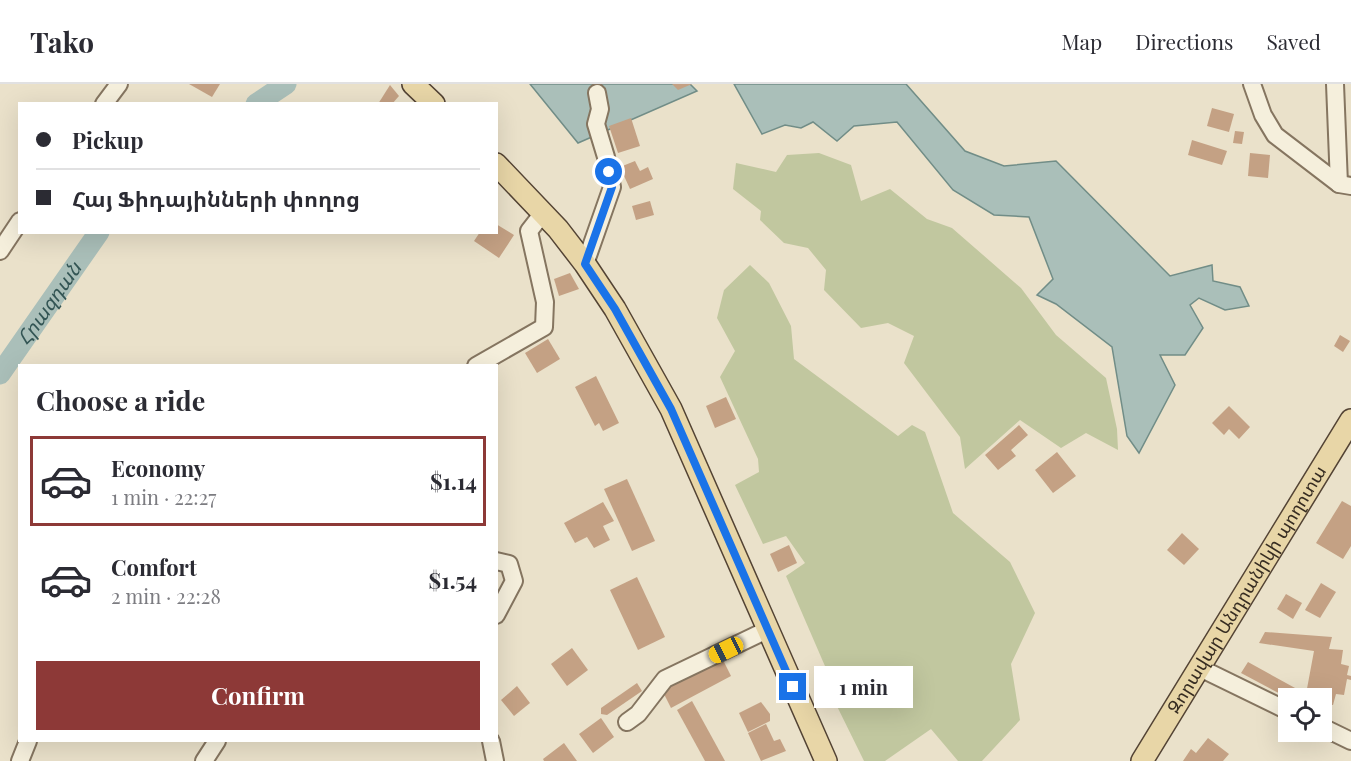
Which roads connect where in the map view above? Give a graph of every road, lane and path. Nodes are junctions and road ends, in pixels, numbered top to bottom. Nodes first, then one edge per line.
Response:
1 (119, 84) edge
2 (412, 84) edge
3 (1252, 84) edge
4 (1335, 84) edge
5 (597, 93) dead end
6 (106, 102) edge
7 (432, 102) edge
8 (498, 166) edge
9 (1345, 185) edge
10 (543, 213) junction
11 (18, 223) edge
12 (0, 250) edge
13 (585, 264) junction
14 (479, 364) edge
15 (1351, 420) edge
16 (498, 561) edge
17 (498, 611) edge
18 (767, 630) junction
19 (1200, 668) junction
20 (1278, 706) edge
21 (627, 722) dead end
22 (1332, 732) edge
23 (1351, 741) edge
24 (28, 742) edge
25 (216, 742) edge
26 (491, 742) edge
27 (20, 761) edge
28 (204, 761) edge
29 (495, 761) edge
30 (826, 761) edge
31 (1142, 761) edge

1 - 6 street
2 - 7 main road
3 - 9 street
4 - 9 street
5 - 13 street
8 - 10 main road
10 - 13 main road
10 - 14 street
11 - 12 street
13 - 18 main road
15 - 19 main road, Զորավար Անդրանիկի պողոտա
16 - 17 street
18 - 21 street
18 - 30 main road
19 - 20 street
19 - 31 main road, Զորավար Անդրանիկի պողոտա
22 - 23 street
24 - 27 street
25 - 28 street
26 - 29 street

